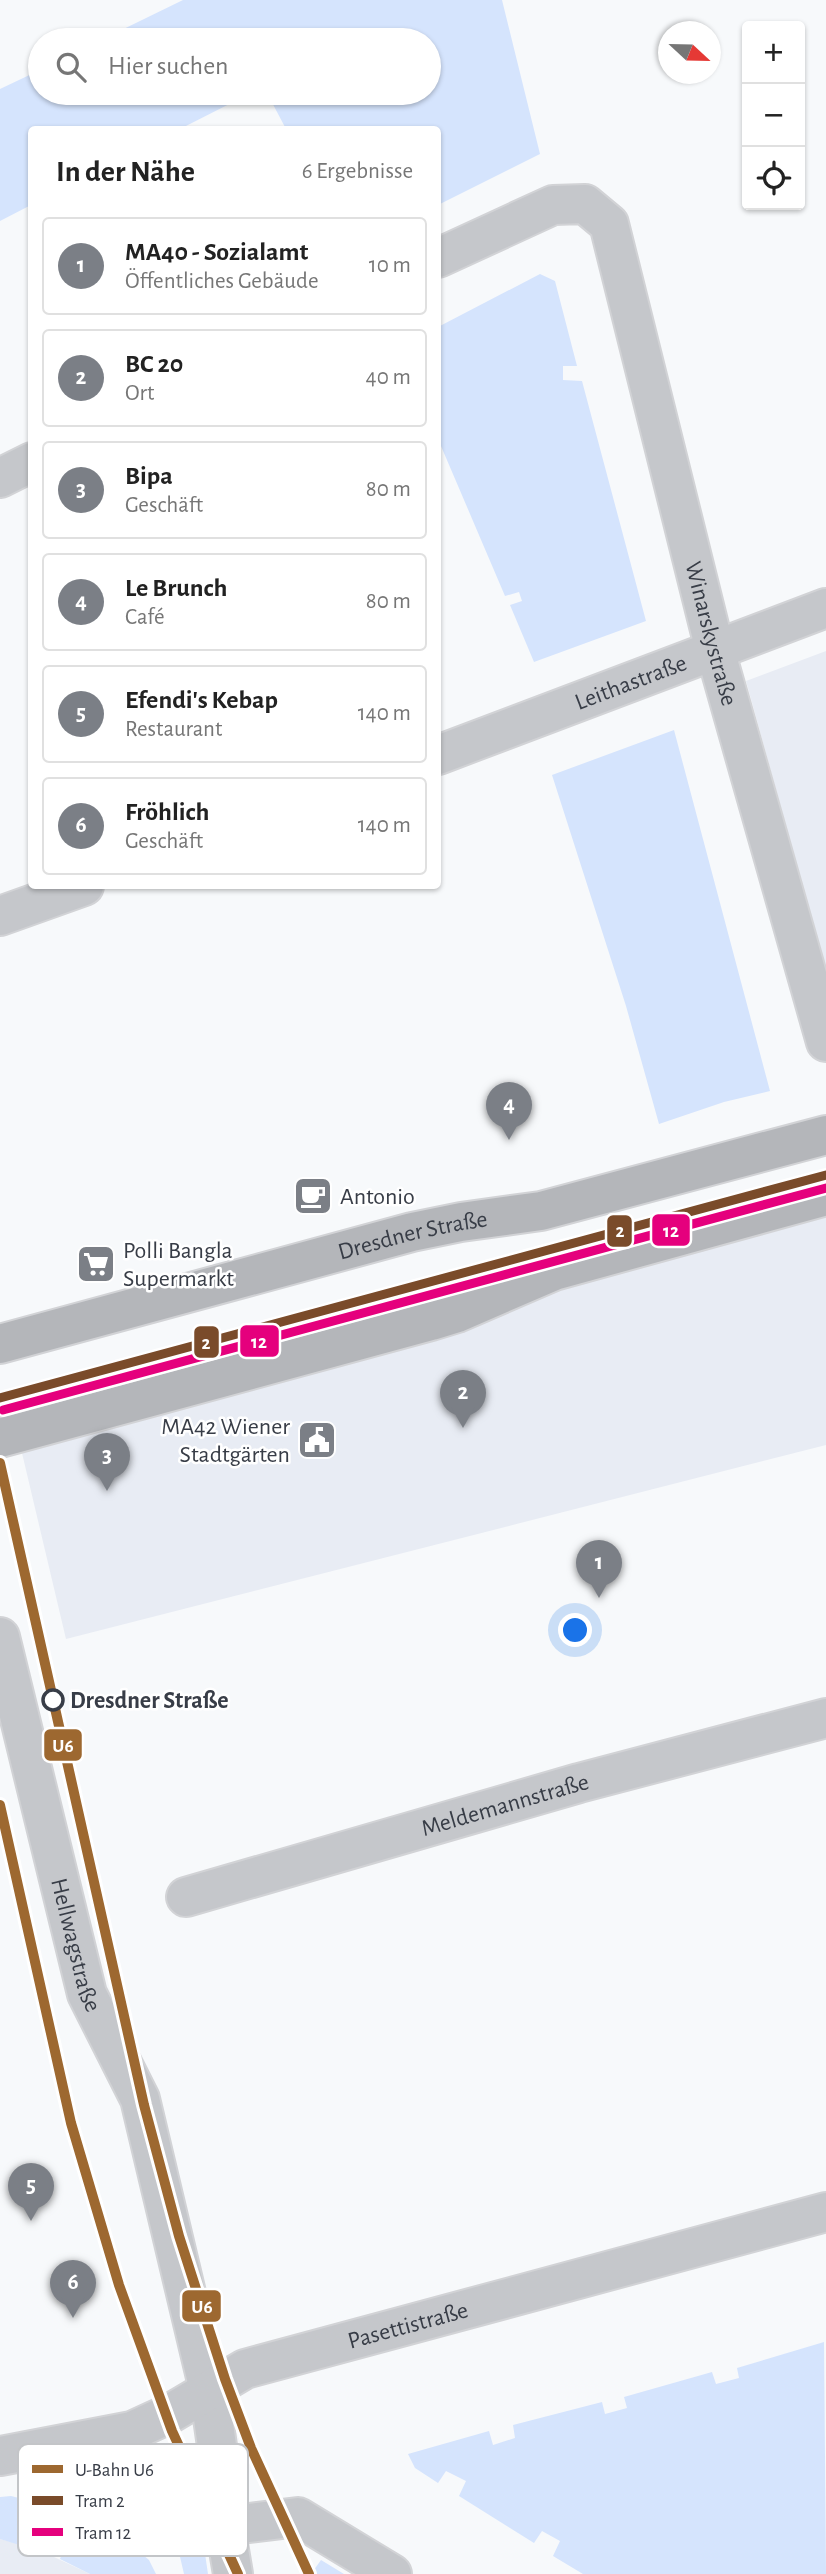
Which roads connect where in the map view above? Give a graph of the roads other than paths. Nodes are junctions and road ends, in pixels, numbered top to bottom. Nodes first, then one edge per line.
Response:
1 (441, 257) edge
2 (28, 464) edge
3 (0, 478) edge
4 (826, 608) edge
5 (715, 650) junction
6 (441, 754) edge
7 (76, 889) edge
8 (0, 916) edge
9 (826, 1042) edge
10 (826, 1135) edge
11 (826, 1196) edge
12 (0, 1344) edge
13 (0, 1438) edge
14 (0, 1637) edge
15 (826, 1718) edge
16 (186, 1897) dead end
17 (826, 2212) edge
18 (209, 2390) junction
19 (63, 2444) edge
20 (217, 2444) edge
21 (18, 2453) edge
22 (0, 2456) edge
23 (248, 2523) edge
24 (230, 2556) edge
25 (233, 2574) edge
26 (391, 2574) edge

1 - 5 street, Winarskystraße
2 - 3 street
4 - 5 street, Leithastraße
5 - 6 street, Leithastraße
5 - 9 street, Winarskystraße
7 - 8 street
10 - 12 main road, Dresdner Straße
11 - 13 main road
14 - 18 street, Hellwagstraße
15 - 16 street, Meldemannstraße
17 - 18 street, Pasettistraße
18 - 19 street, Pasettistraße
18 - 20 street, Hellwagstraße
21 - 22 street, Pasettistraße
23 - 26 street
24 - 25 street, Hellwagstraße

